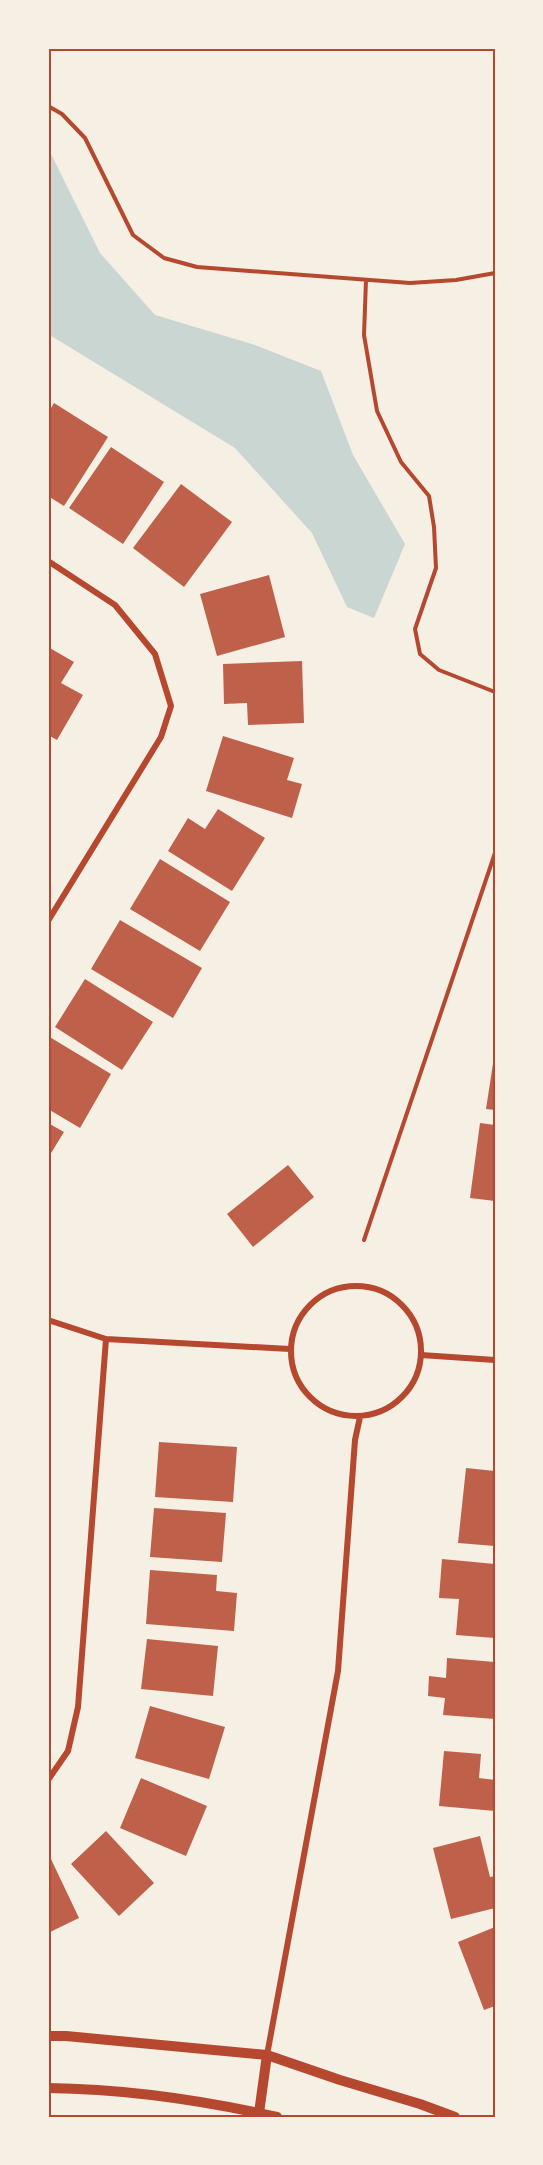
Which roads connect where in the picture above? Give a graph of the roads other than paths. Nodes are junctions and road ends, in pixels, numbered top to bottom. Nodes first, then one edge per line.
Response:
1 (48, 561) edge
2 (48, 921) edge
3 (48, 1320) edge
4 (106, 1339) junction
5 (290, 1349) junction
6 (421, 1355) junction
7 (495, 1360) edge
8 (360, 1417) junction
9 (48, 1780) edge
10 (48, 2036) edge
11 (267, 2055) junction
12 (48, 2088) edge
13 (259, 2113) junction
14 (277, 2117) edge
15 (455, 2117) edge

1 - 2 street
3 - 4 street
4 - 5 street
4 - 9 street
5 - 6 street
5 - 8 street
6 - 7 street
6 - 8 street
8 - 11 street
10 - 11 street
11 - 13 street
11 - 15 street
12 - 13 street
13 - 14 street

